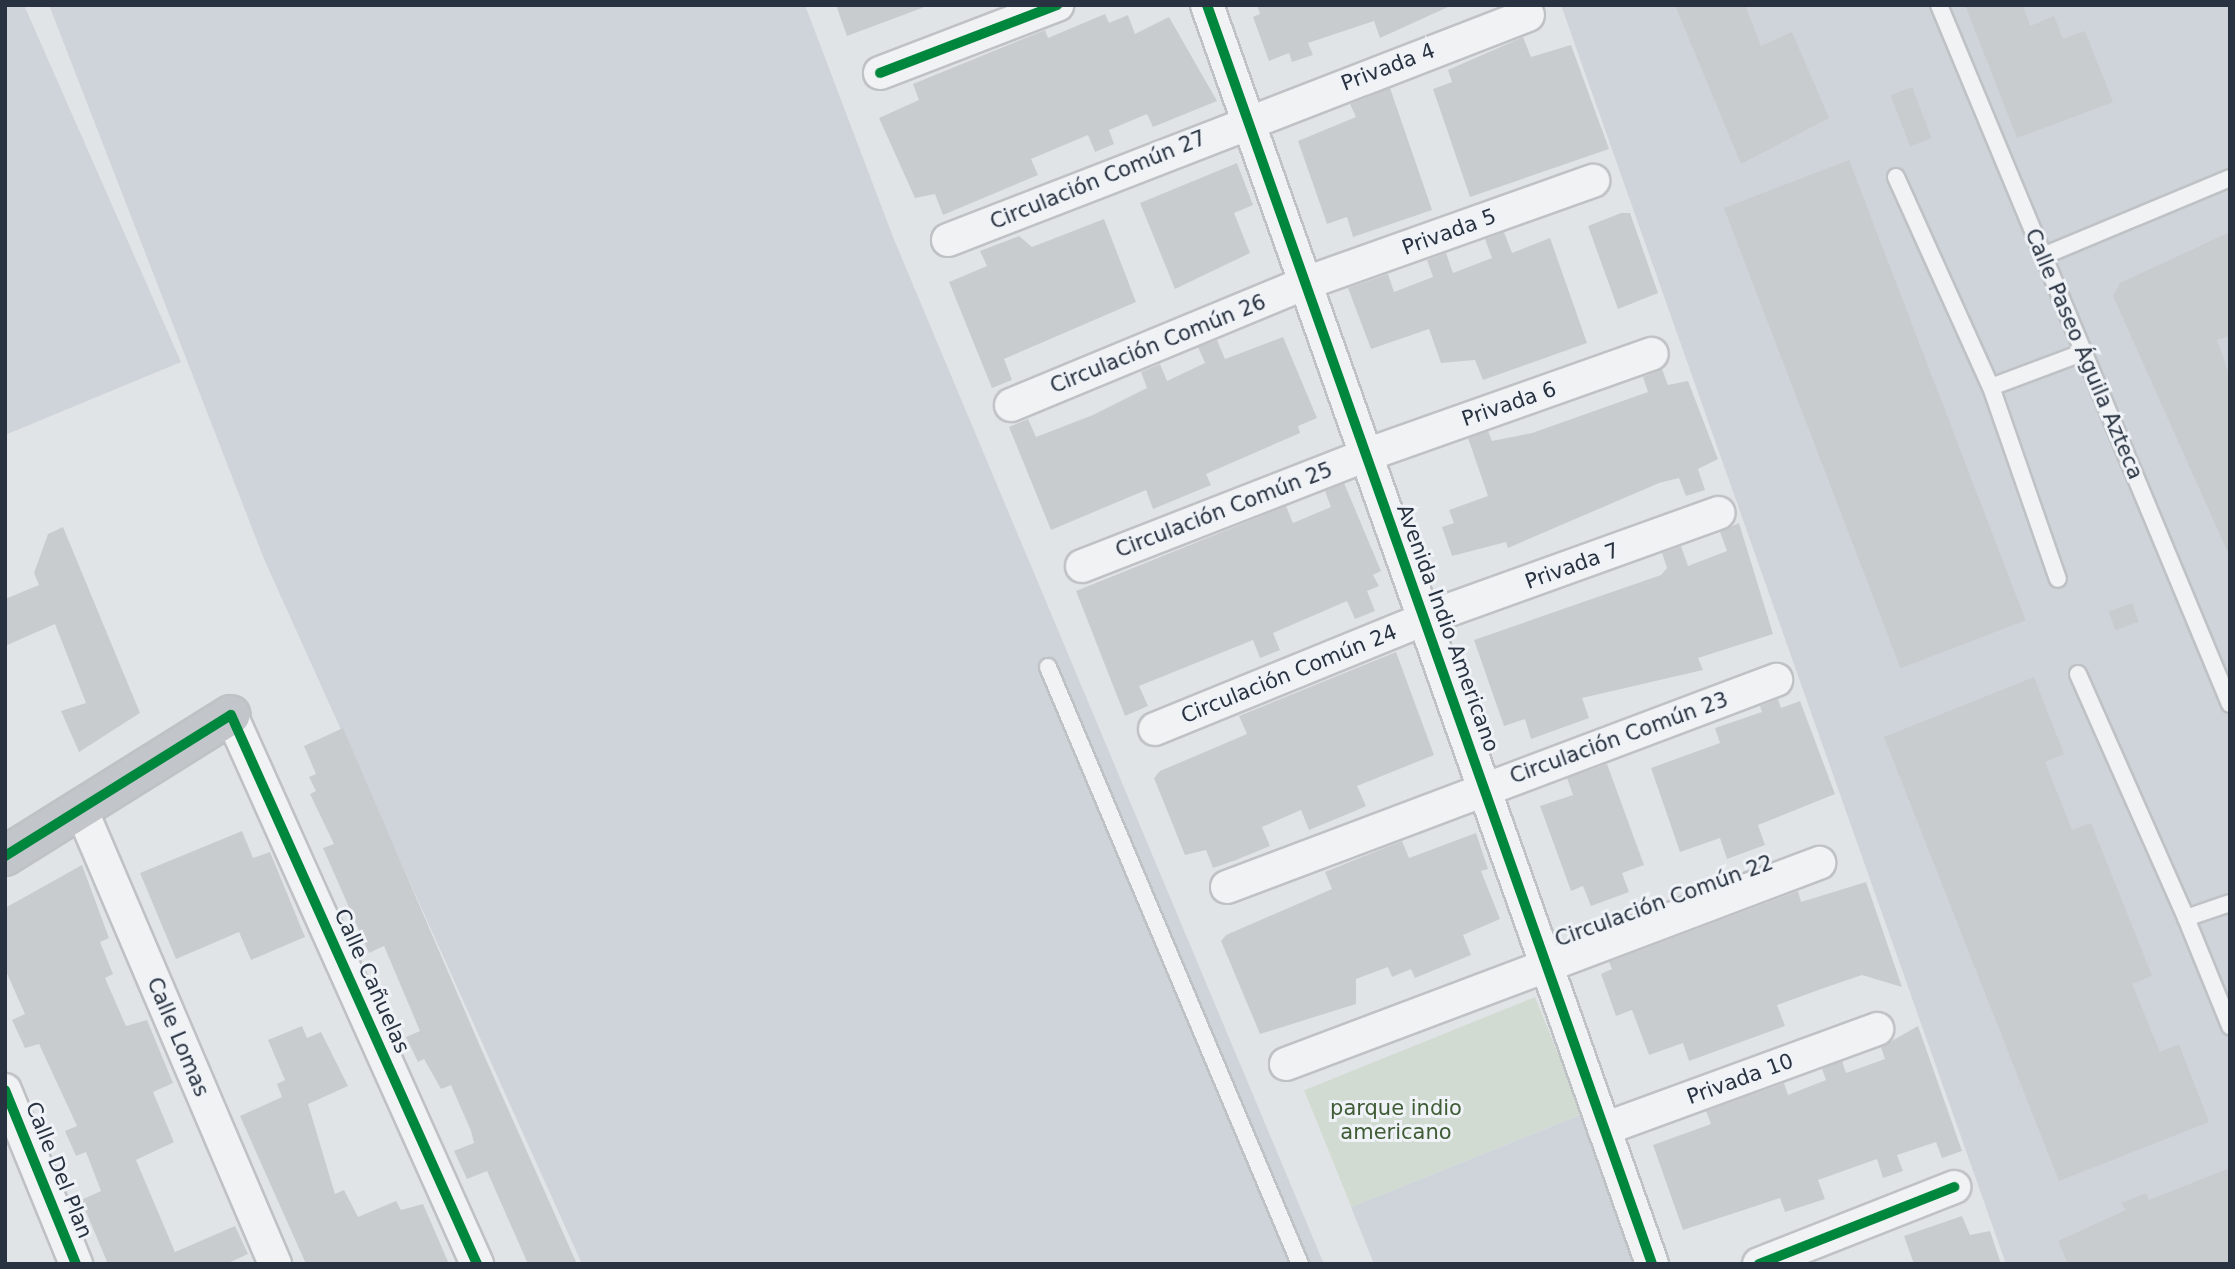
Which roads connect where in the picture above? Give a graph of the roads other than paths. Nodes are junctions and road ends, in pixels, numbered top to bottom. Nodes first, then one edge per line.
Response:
1 (1057, 5) edge
2 (1208, 5) edge
3 (1939, 5) edge
4 (1528, 15) dead end
5 (880, 73) dead end
6 (1248, 120) junction
7 (1896, 177) dead end
8 (2230, 178) edge
9 (1593, 181) dead end
10 (948, 240) dead end
11 (2043, 256) junction
12 (1306, 283) junction
13 (2084, 352) junction
14 (1651, 354) dead end
15 (1991, 387) junction
16 (1011, 405) dead end
17 (1366, 455) junction
18 (1719, 513) dead end
19 (1082, 566) dead end
20 (2058, 579) dead end
21 (1424, 619) junction
22 (1048, 667) dead end
23 (2078, 674) dead end
24 (1776, 680) dead end
25 (2230, 704) edge
26 (231, 715) joint
27 (1155, 729) dead end
28 (1484, 787) junction
29 (81, 809) junction
30 (5, 856) edge
31 (1819, 863) dead end
32 (1227, 887) dead end
33 (2230, 903) edge
34 (2186, 918) junction
35 (1546, 965) junction
36 (2230, 1026) edge
37 (1877, 1029) dead end
38 (1286, 1064) dead end
39 (5, 1090) edge
40 (1604, 1129) junction
41 (1954, 1187) dead end
42 (76, 1264) edge
43 (275, 1264) edge
44 (477, 1264) edge
45 (1300, 1264) edge
46 (1651, 1264) edge
47 (1759, 1264) edge

1 - 5 street
2 - 6 street, Avenida Indio Americano
3 - 11 lane, Calle Paseo Águila Azteca
4 - 6 street, Privada 4
6 - 10 street, Circulación Común 27
6 - 12 street, Avenida Indio Americano
7 - 15 lane
8 - 11 lane
9 - 12 street, Privada 5
11 - 13 lane, Calle Paseo Águila Azteca
12 - 16 street, Circulación Común 26
12 - 17 street, Avenida Indio Americano
13 - 15 lane
13 - 25 lane, Calle Paseo Águila Azteca
14 - 17 street, Privada 6
15 - 20 lane
17 - 19 street, Circulación Común 25
17 - 21 street, Avenida Indio Americano
18 - 21 street, Privada 7
21 - 27 street, Circulación Común 24
21 - 28 street, Avenida Indio Americano
22 - 45 lane
23 - 34 lane
24 - 28 street, Circulación Común 23
26 - 29 street
26 - 44 street, Calle Cañuelas
28 - 32 street, Circulación Común 23
28 - 35 street, Avenida Indio Americano
29 - 30 street
29 - 43 street, Calle Lomas
31 - 35 street, Circulación Común 22
33 - 34 lane
34 - 36 lane
35 - 38 street, Circulación Común 22
35 - 40 street, Avenida Indio Americano
37 - 40 street, Privada 10
39 - 42 street, Calle Del Plan
40 - 46 street, Avenida Indio Americano
41 - 47 street

